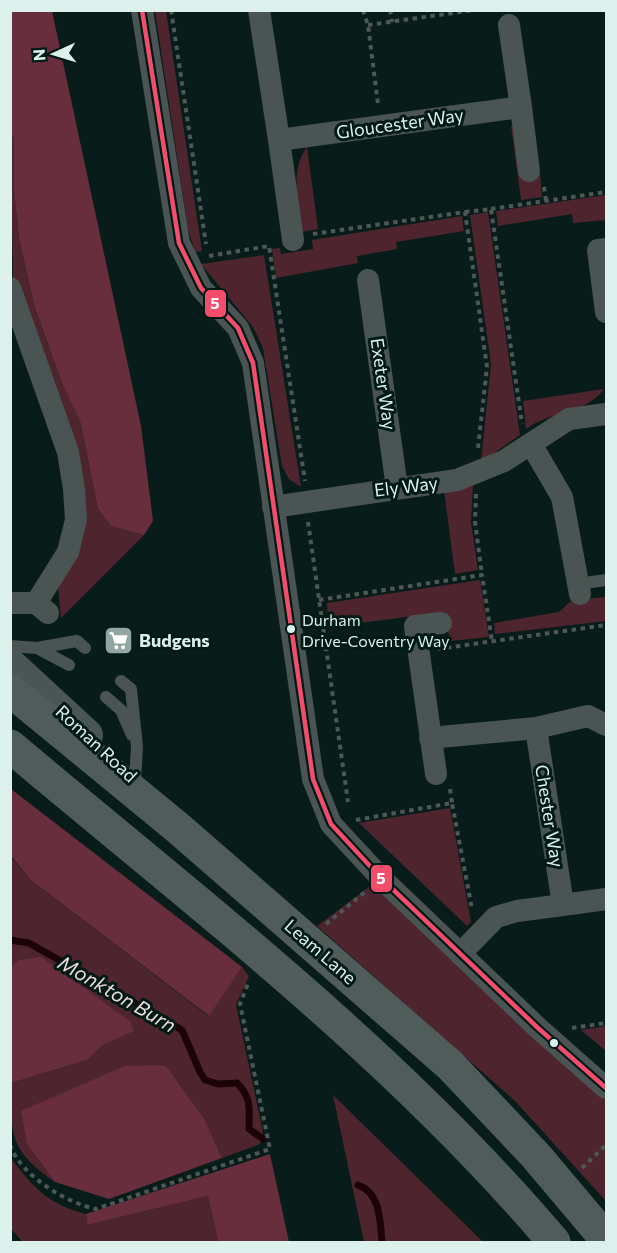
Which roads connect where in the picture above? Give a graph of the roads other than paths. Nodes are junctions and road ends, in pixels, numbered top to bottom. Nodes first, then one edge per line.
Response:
1 (142, 10) edge
2 (259, 10) edge
3 (509, 25) dead end
4 (520, 107) junction
5 (279, 140) junction
6 (529, 171) dead end
7 (292, 240) road end
8 (606, 249) edge
9 (368, 280) dead end
10 (10, 288) edge
11 (606, 312) edge
12 (606, 414) edge
13 (531, 444) junction
14 (397, 488) junction
15 (273, 507) junction
16 (606, 580) edge
17 (579, 589) joint
18 (10, 603) edge
19 (441, 623) dead end
20 (10, 646) edge
21 (37, 648) junction
22 (85, 648) dead end
23 (10, 664) edge
24 (69, 665) dead end
25 (121, 681) dead end
26 (10, 690) edge
27 (106, 697) dead end
28 (606, 725) edge
29 (536, 728) junction
30 (430, 738) junction
31 (10, 746) edge
32 (137, 747) junction
33 (436, 774) dead end
34 (135, 780) junction
35 (178, 828) junction
36 (606, 899) edge
37 (563, 905) junction
38 (460, 954) junction
39 (606, 1088) edge
40 (606, 1239) edge
41 (554, 1242) edge

1 - 15 street
2 - 5 street
3 - 4 street
4 - 5 street, Gloucester Way
4 - 6 street
5 - 7 street
8 - 11 street
9 - 14 street, Exeter Way
10 - 18 street
12 - 13 street, Ely Way
13 - 14 street, Ely Way
13 - 17 street
14 - 15 street, Ely Way
15 - 38 street
16 - 17 lane
19 - 30 street
20 - 21 lane
21 - 22 lane
21 - 24 lane
23 - 34 main road, Roman Road
25 - 32 lane
26 - 35 highway, Leam Lane
27 - 32 lane
28 - 29 street
29 - 30 street
29 - 37 street, Chester Way
30 - 33 street
31 - 41 highway
32 - 34 lane
34 - 35 main road, Roman Road
35 - 40 highway, Leam Lane
36 - 37 street
37 - 38 street
38 - 39 street

